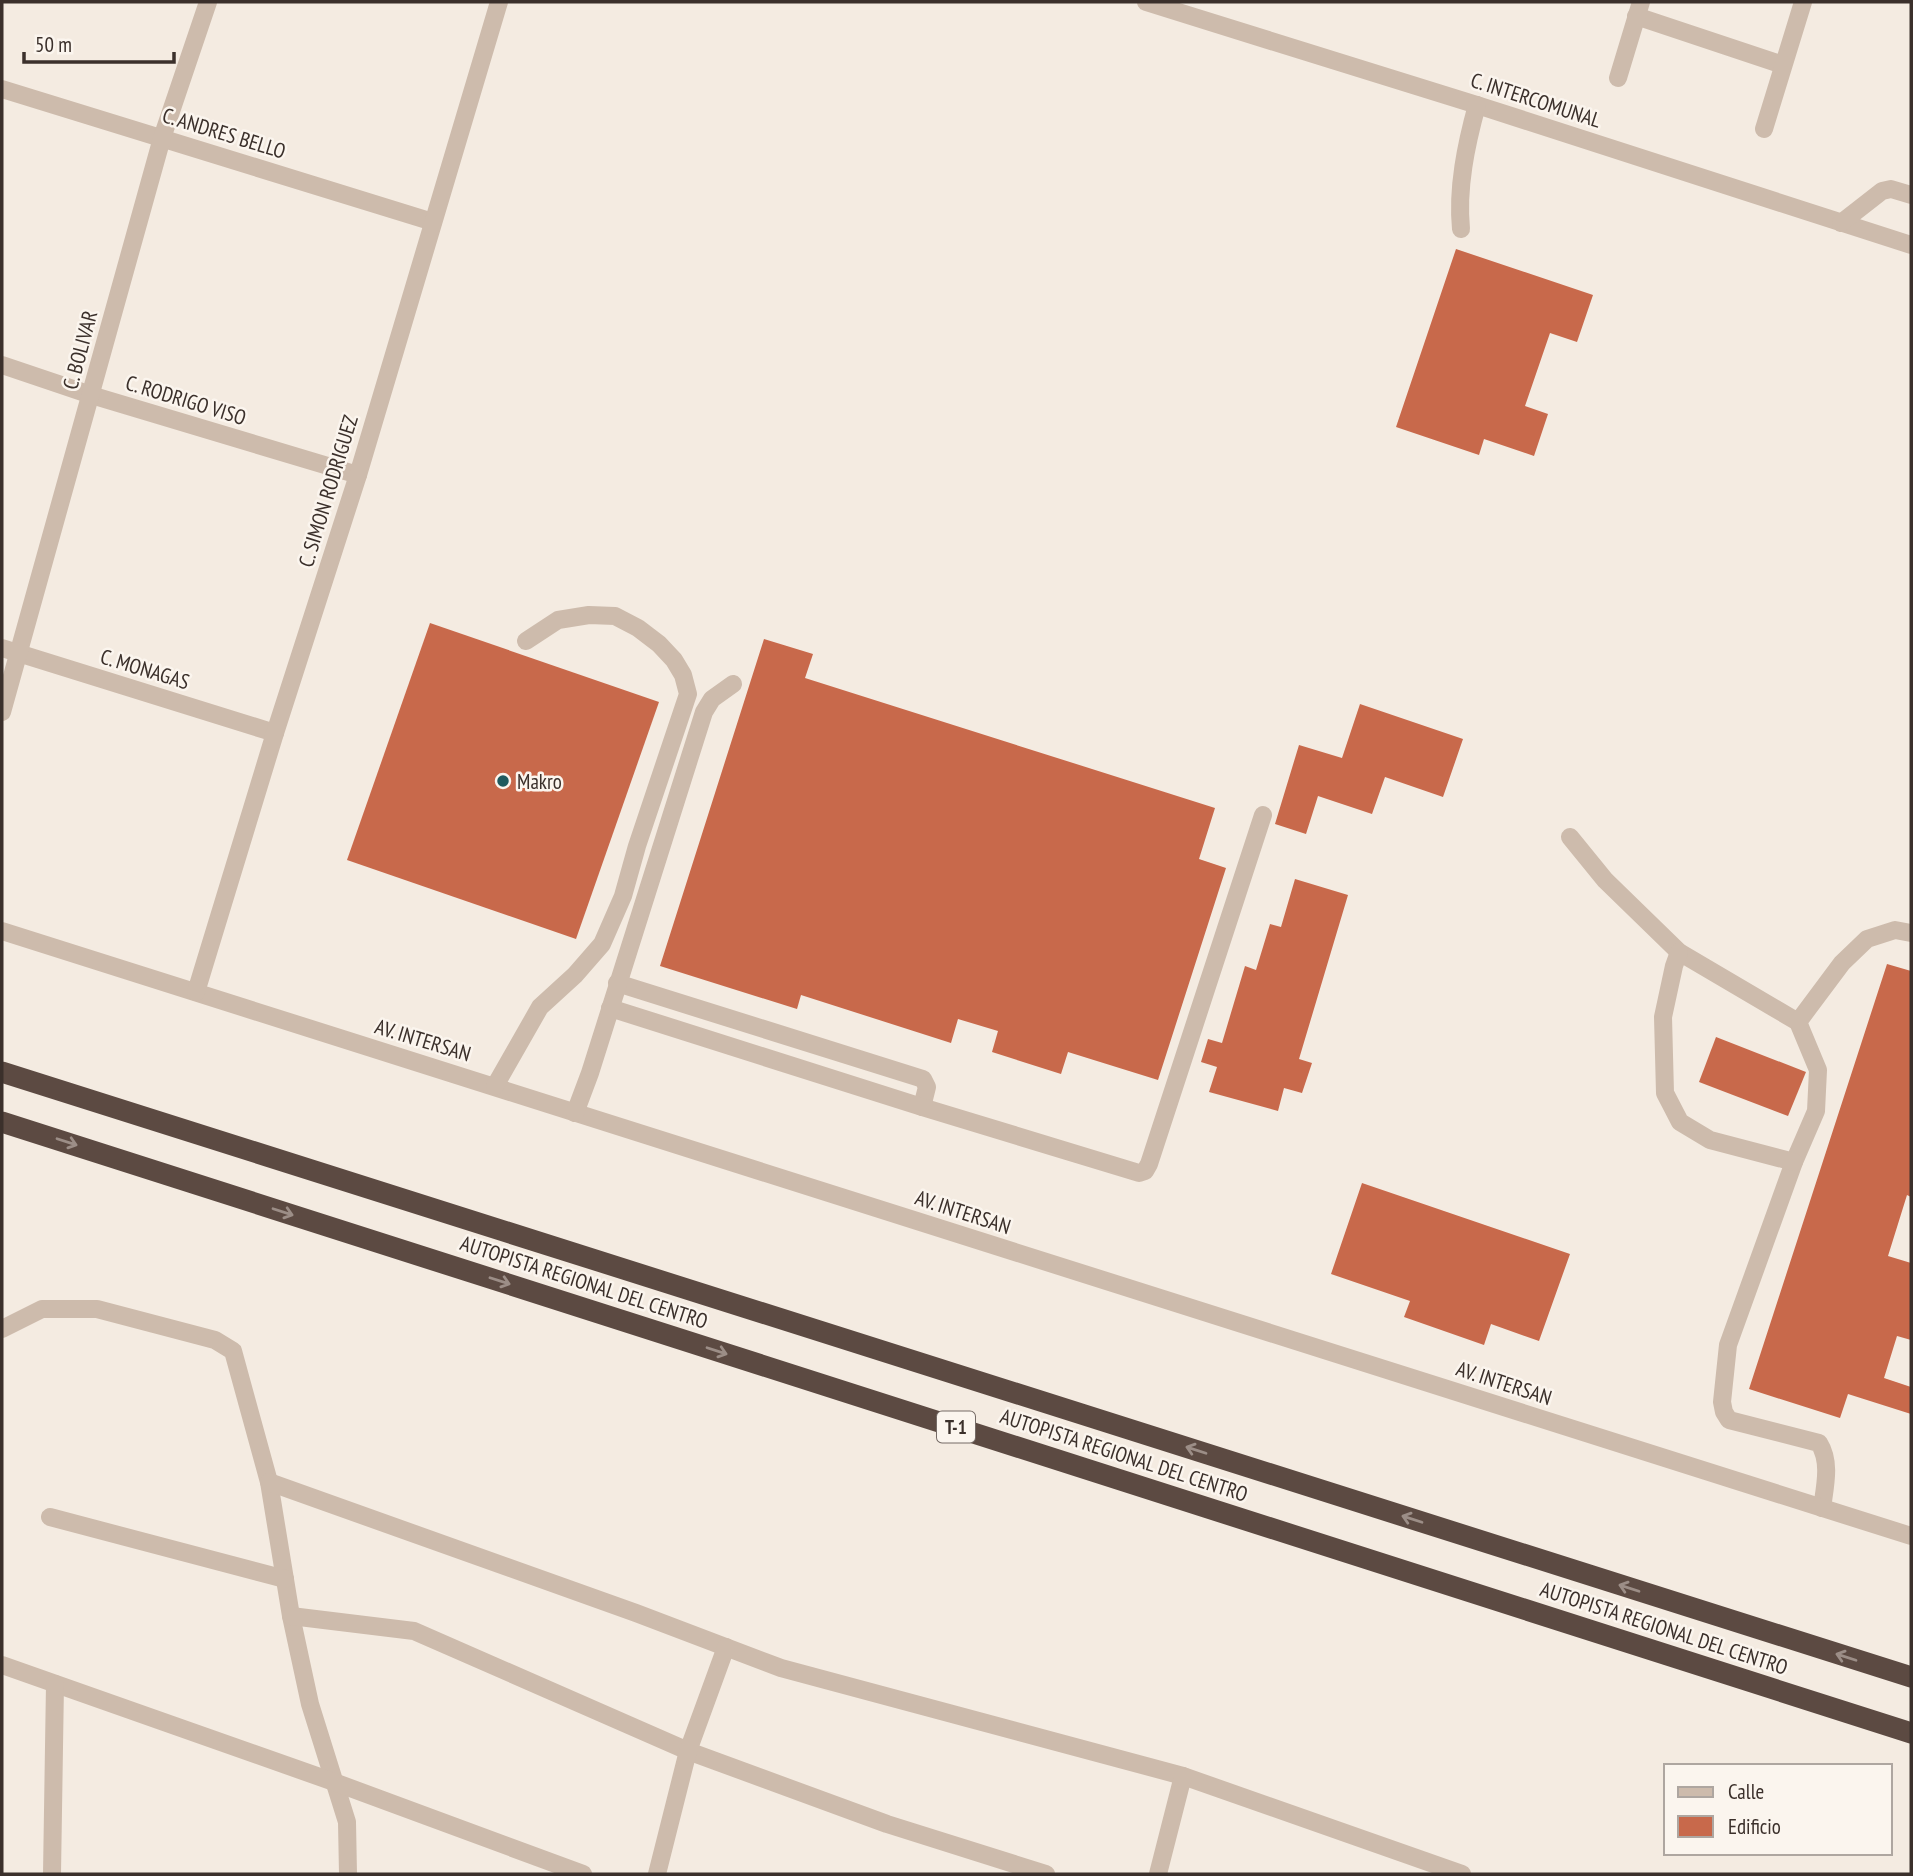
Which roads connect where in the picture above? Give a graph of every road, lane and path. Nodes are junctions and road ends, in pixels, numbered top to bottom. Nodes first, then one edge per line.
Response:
1 (208, 2) edge
2 (499, 2) edge
3 (1146, 2) edge
4 (1803, 2) edge
5 (1639, 9) edge
6 (1783, 65) junction
7 (1618, 78) dead end
8 (2, 89) edge
9 (1477, 105) junction
10 (1764, 129) dead end
11 (162, 138) junction
12 (1911, 195) edge
13 (433, 222) junction
14 (1841, 223) junction
15 (1461, 229) dead end
16 (1911, 245) edge
17 (2, 365) edge
18 (91, 395) junction
19 (358, 475) junction
20 (526, 641) dead end
21 (10, 651) edge
22 (733, 684) dead end
23 (2, 712) edge
24 (275, 733) junction
25 (1263, 815) dead end
26 (1570, 837) dead end
27 (2, 931) edge
28 (1911, 933) edge
29 (1679, 953) junction
30 (617, 983) junction
31 (197, 992) junction
32 (610, 1008) junction
33 (1798, 1022) junction
34 (2, 1072) edge
35 (495, 1086) junction
36 (922, 1107) junction
37 (575, 1113) junction
38 (2, 1122) edge
39 (1794, 1162) junction
40 (2, 1329) edge
41 (269, 1482) junction
42 (1822, 1508) junction
43 (50, 1517) dead end
44 (1911, 1536) edge
45 (285, 1580) junction
46 (291, 1616) junction
47 (726, 1647) junction
48 (2, 1665) edge
49 (1911, 1677) edge
50 (55, 1684) junction
51 (1911, 1733) edge
52 (688, 1751) junction
53 (1183, 1776) junction
54 (334, 1782) junction
55 (52, 1874) edge
56 (348, 1874) edge
57 (583, 1874) edge
58 (657, 1874) edge
59 (1046, 1874) edge
60 (1158, 1874) edge
61 (1462, 1874) edge

1 - 11 street, C. BOLIVAR
2 - 13 street, C. SIMON RODRIGUEZ
3 - 9 street, C. INTERCOMUNAL
4 - 6 street
5 - 6 street
5 - 7 street
6 - 10 street
8 - 11 street, C. ANDRES BELLO
9 - 14 street, C. INTERCOMUNAL
9 - 15 street
11 - 13 street, C. ANDRES BELLO
11 - 18 street, C. BOLIVAR
12 - 14 street
13 - 19 street, C. SIMON RODRIGUEZ
14 - 16 street, C. INTERCOMUNAL
17 - 18 street, C. RODRIGO VISO
18 - 19 street, C. RODRIGO VISO
18 - 21 street, C. BOLIVAR
19 - 24 street, C. SIMON RODRIGUEZ
20 - 35 street
21 - 23 street, C. BOLIVAR
21 - 24 street, C. MONAGAS
22 - 30 street
24 - 31 street, C. SIMON RODRIGUEZ
25 - 36 street
26 - 29 street
27 - 31 street, AV. INTERSAN
28 - 33 street
29 - 33 street
29 - 39 street
30 - 32 street
30 - 36 street
31 - 35 street, AV. INTERSAN
32 - 36 street
32 - 37 street
33 - 39 street
49 -> 34 highway, AUTOPISTA REGIONAL DEL CENTRO / T-1
35 - 37 street, AV. INTERSAN
37 - 42 street, AV. INTERSAN
38 -> 51 highway, AUTOPISTA REGIONAL DEL CENTRO / T-1
39 - 42 street
40 - 41 street
41 - 45 street
41 - 47 street
42 - 44 street, AV. INTERSAN
43 - 45 street
45 - 46 street
46 - 52 street
46 - 54 street
47 - 52 street
47 - 53 street
48 - 50 street
50 - 54 street
50 - 55 street
52 - 58 street
52 - 59 street
53 - 60 street
53 - 61 street
54 - 56 street
54 - 57 street

